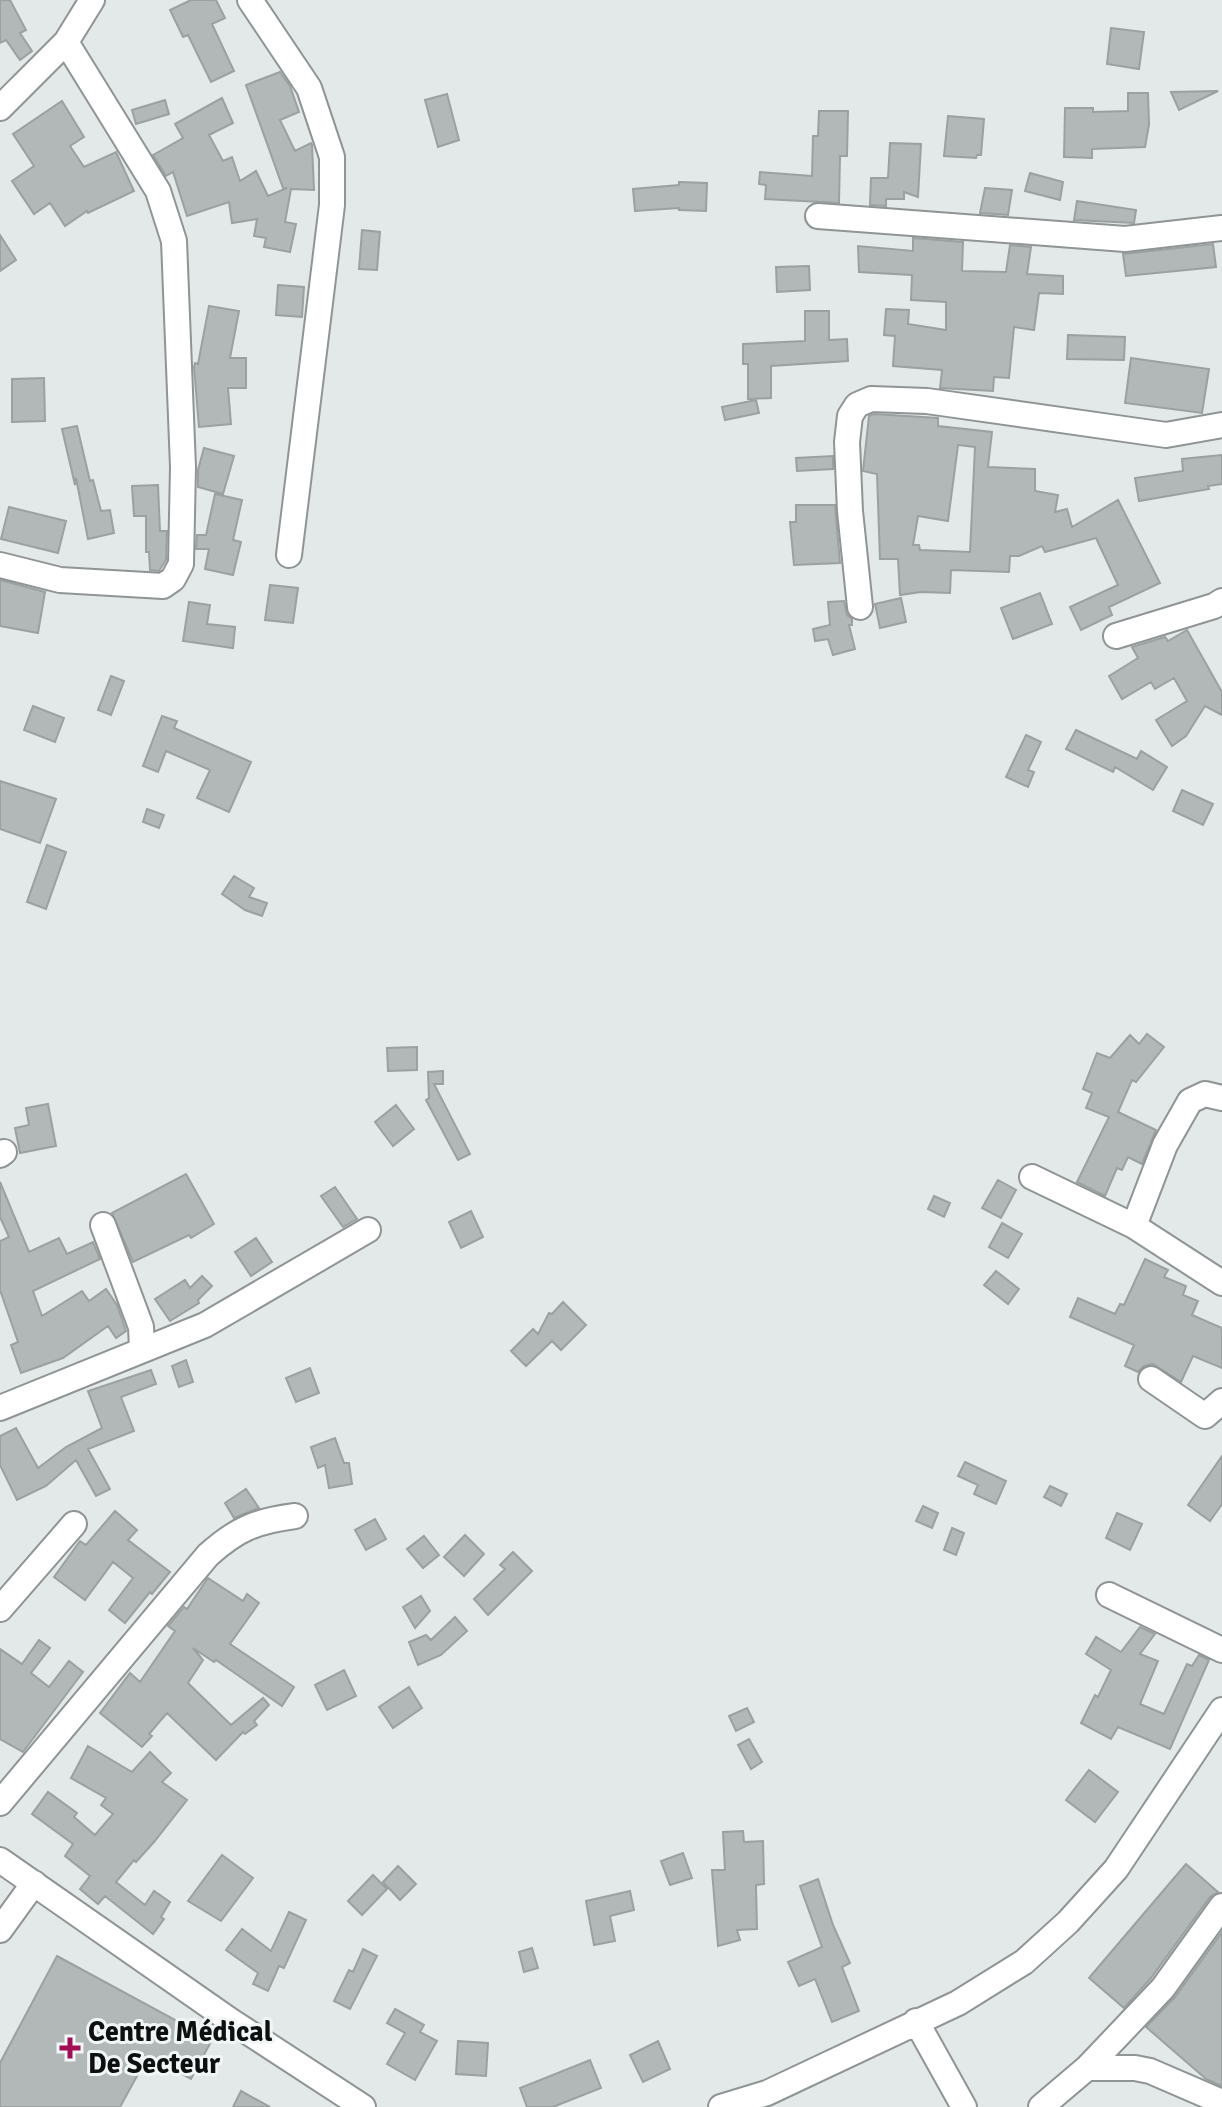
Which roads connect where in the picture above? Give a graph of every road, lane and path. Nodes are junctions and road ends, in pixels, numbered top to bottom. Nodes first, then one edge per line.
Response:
1 (92, 0) edge
2 (250, 0) edge
3 (66, 42) junction
4 (0, 108) edge
5 (818, 216) dead end
6 (1222, 228) edge
7 (1222, 425) edge
8 (289, 555) dead end
9 (0, 565) edge
10 (1222, 601) edge
11 (860, 607) dead end
12 (1116, 636) dead end
13 (1222, 1098) edge
14 (1032, 1177) dead end
15 (103, 1225) dead end
16 (1134, 1226) junction
17 (368, 1230) dead end
18 (1222, 1283) edge
19 (142, 1349) junction
20 (1151, 1379) dead end
21 (1222, 1401) edge
22 (0, 1408) edge
23 (295, 1516) dead end
24 (74, 1524) dead end
25 (1109, 1595) dead end
26 (0, 1609) edge
27 (1222, 1650) edge
28 (1222, 1710) edge
29 (0, 1803) edge
30 (0, 1860) edge
31 (34, 1883) junction
32 (1222, 1906) edge
33 (0, 1930) edge
34 (916, 2021) junction
35 (1087, 2068) junction
36 (1222, 2102) edge
37 (363, 2107) edge
38 (721, 2107) edge
39 (964, 2107) edge
40 (1041, 2107) edge

1 - 3 street
2 - 8 street
3 - 4 street
3 - 9 street
5 - 6 street
7 - 11 street
10 - 12 street
13 - 16 street
14 - 16 street
15 - 19 street
16 - 18 street
17 - 19 street
19 - 22 street
20 - 21 street
23 - 29 street
24 - 26 street
25 - 27 street
28 - 34 street
30 - 31 street
31 - 33 street
31 - 37 street
32 - 35 street
34 - 38 street
34 - 39 street
35 - 36 street
35 - 40 street

